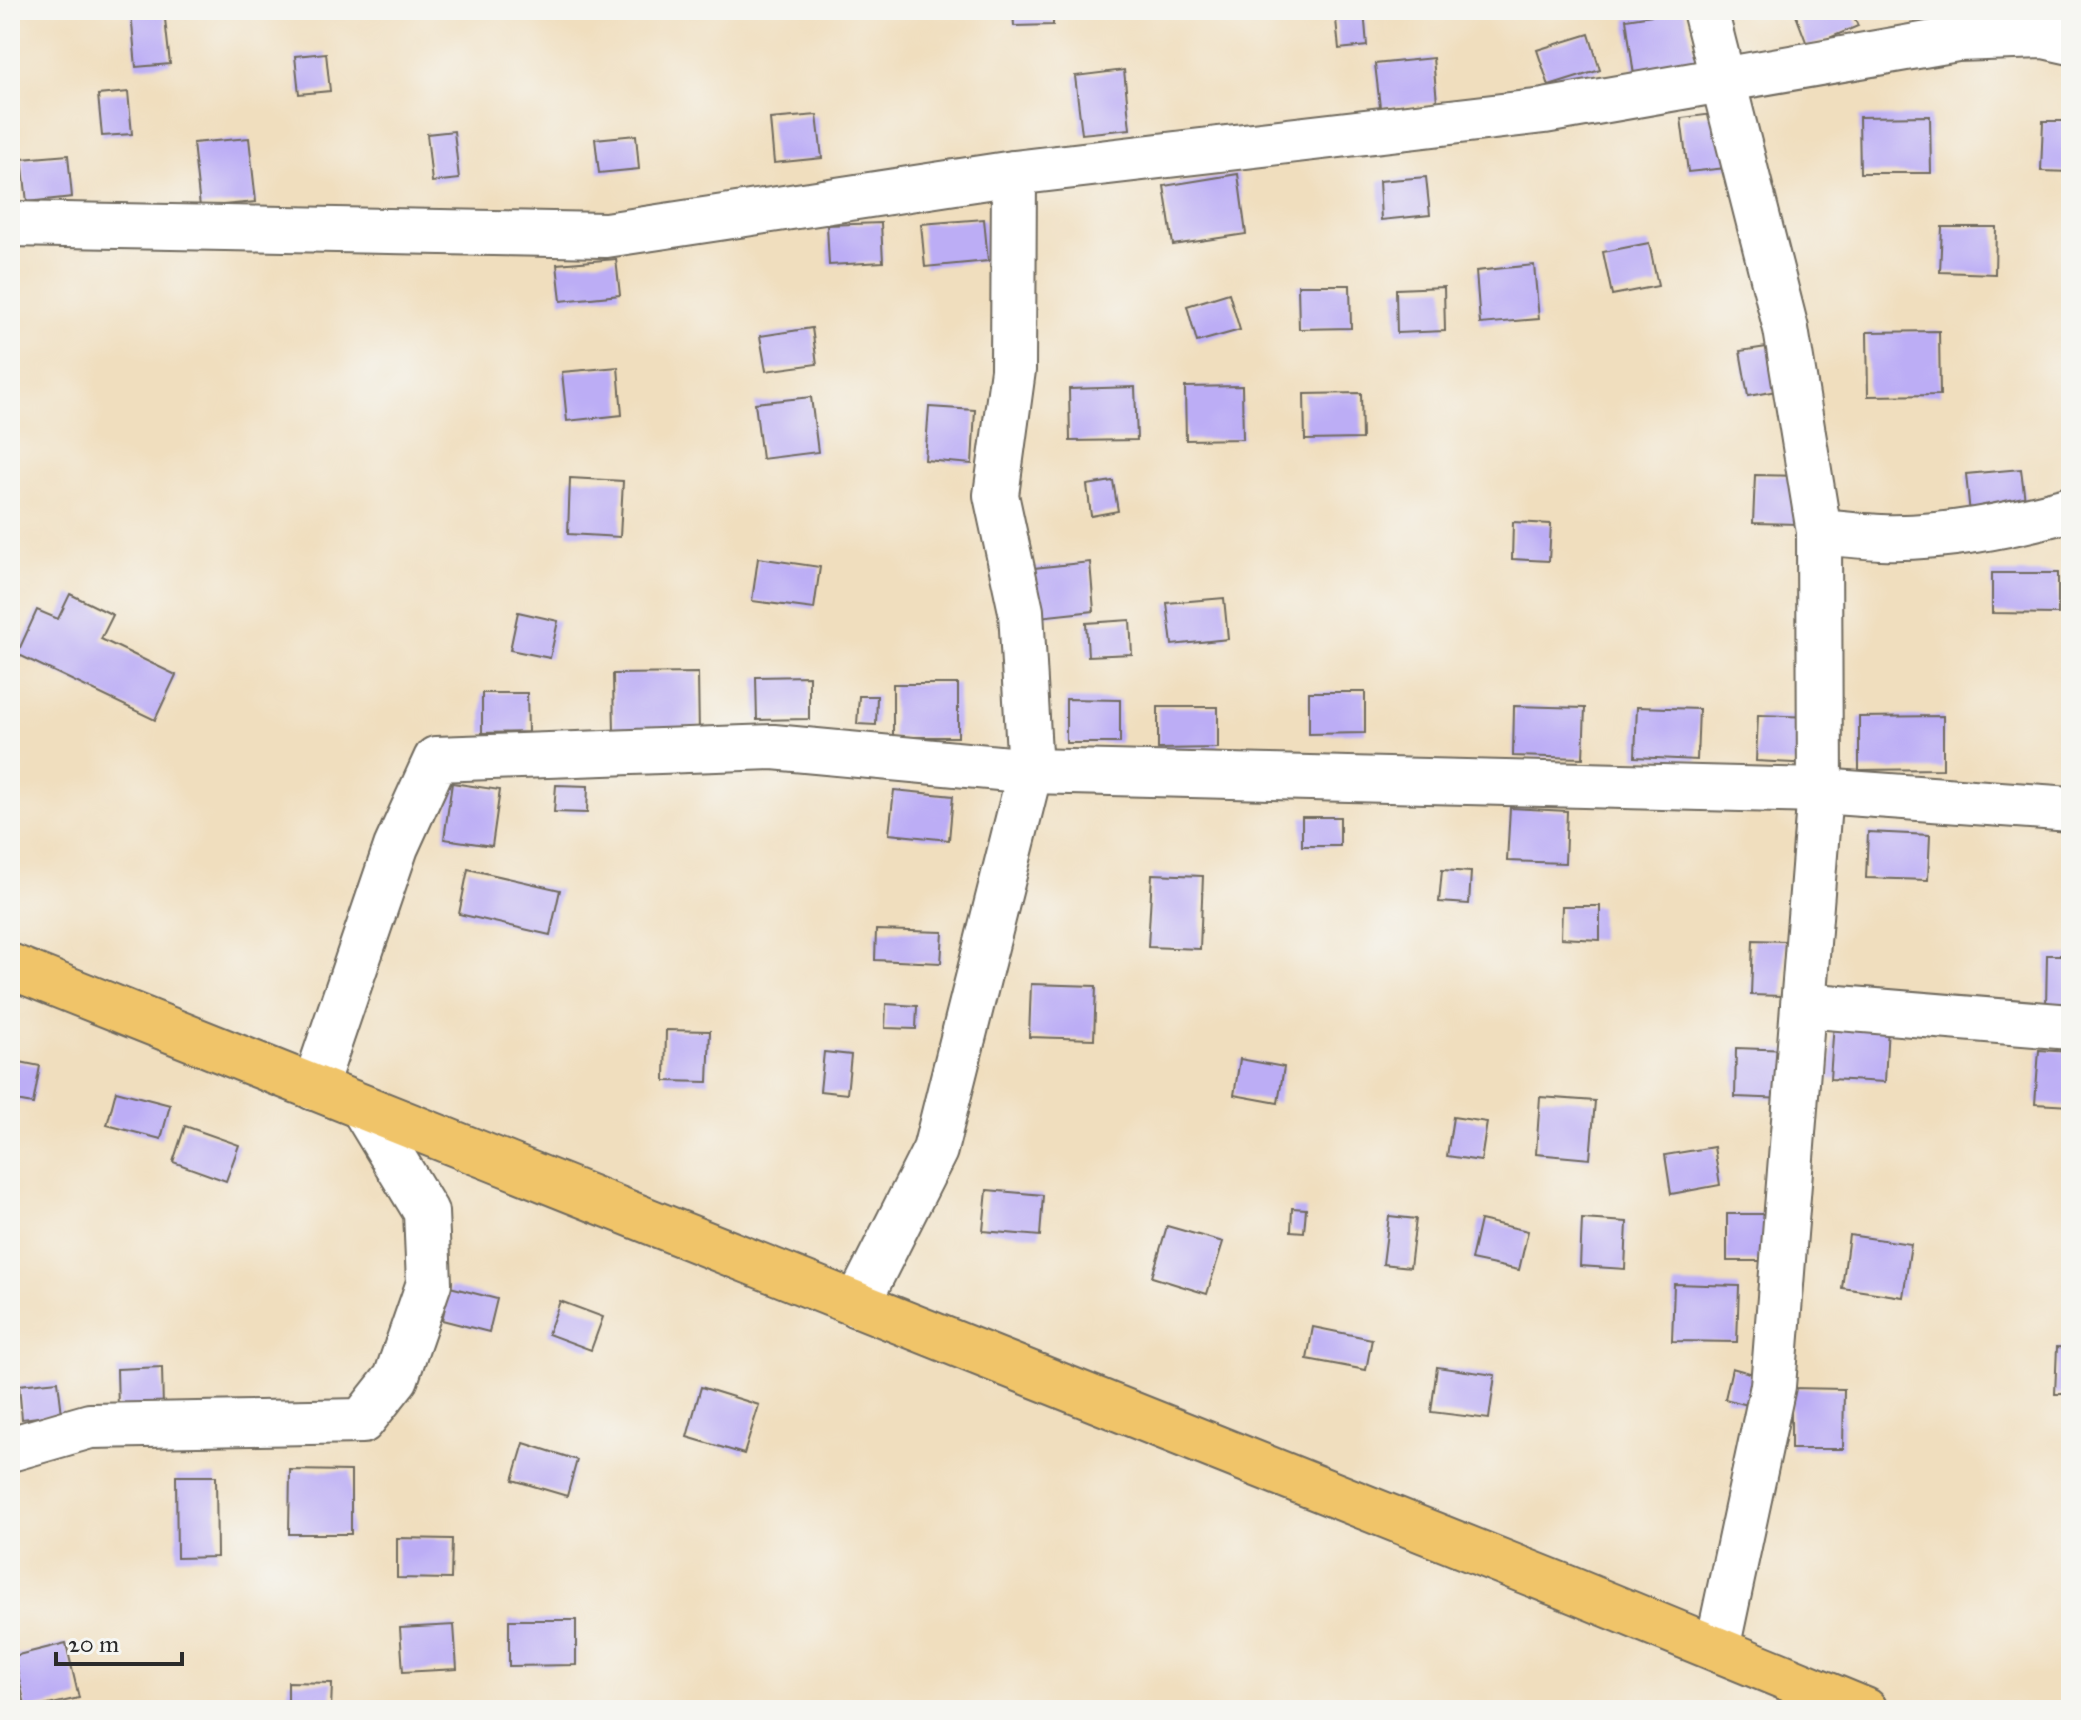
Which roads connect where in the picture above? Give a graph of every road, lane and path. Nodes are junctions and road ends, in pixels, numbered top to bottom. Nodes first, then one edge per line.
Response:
1 (1705, 10) edge
2 (2071, 42) edge
3 (1723, 79) junction
4 (1014, 173) junction
5 (10, 224) edge
6 (2071, 509) edge
7 (1819, 532) junction
8 (1030, 771) junction
9 (1820, 791) junction
10 (2071, 809) edge
11 (10, 966) edge
12 (1803, 1005) junction
13 (2071, 1027) edge
14 (314, 1088) junction
15 (363, 1108) junction
16 (857, 1305) junction
17 (10, 1449) edge
18 (1717, 1649) junction
19 (1865, 1710) edge

1 - 3 street
2 - 3 street
3 - 4 street
3 - 7 street
4 - 5 street
4 - 8 street
6 - 7 street
7 - 9 street
8 - 9 street
8 - 14 street
8 - 16 street
9 - 10 street
9 - 12 street
11 - 14 main road
12 - 13 street
12 - 18 street
14 - 15 main road
15 - 16 main road
15 - 17 street
16 - 18 main road
18 - 19 main road

